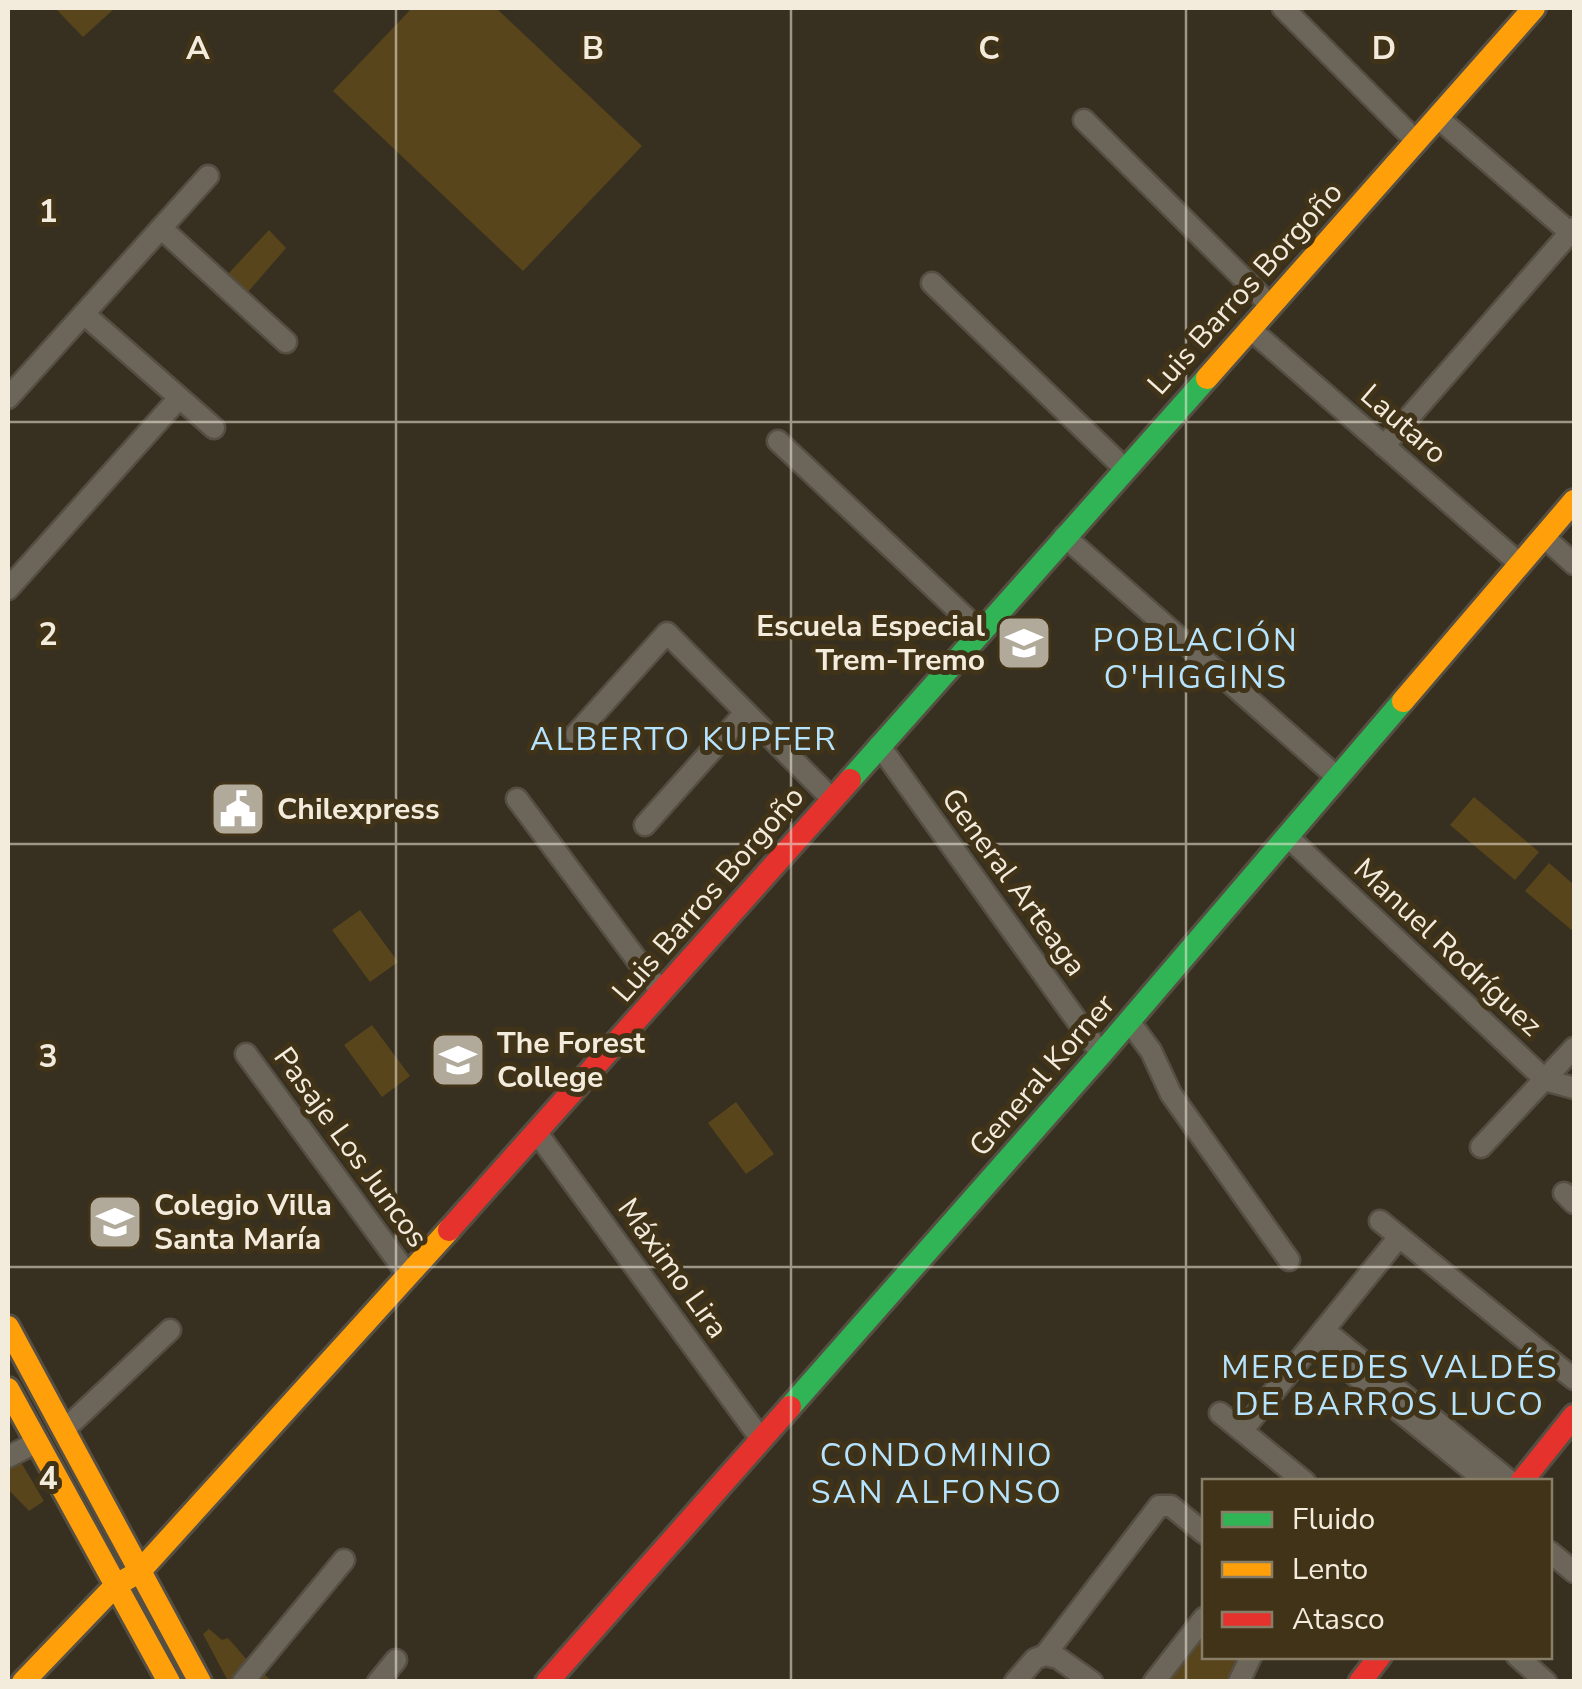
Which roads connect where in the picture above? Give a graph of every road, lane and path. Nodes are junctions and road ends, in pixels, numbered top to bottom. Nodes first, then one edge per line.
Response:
1 (1283, 8) edge
2 (1534, 8) edge
3 (1438, 117) junction
4 (1084, 120) dead end
5 (1416, 142) junction
6 (208, 176) dead end
7 (161, 228) junction
8 (1573, 232) edge
9 (932, 283) dead end
10 (1270, 304) junction
11 (84, 314) junction
12 (1249, 328) junction
13 (286, 342) dead end
14 (8, 398) edge
15 (179, 398) junction
16 (214, 428) dead end
17 (778, 441) dead end
18 (1384, 446) junction
19 (1124, 468) junction
20 (1574, 501) edge
21 (1064, 536) junction
22 (1544, 537) junction
23 (1520, 564) junction
24 (1574, 564) edge
25 (8, 590) edge
26 (980, 631) junction
27 (746, 714) junction
28 (576, 734) dead end
29 (879, 745) junction
30 (1338, 778) junction
31 (517, 798) dead end
32 (832, 799) junction
33 (645, 825) dead end
34 (1287, 836) junction
35 (661, 992) junction
36 (1129, 1021) junction
37 (1574, 1048) edge
38 (246, 1054) dead end
39 (1101, 1054) junction
40 (1545, 1079) junction
41 (1574, 1088) edge
42 (537, 1133) junction
43 (1480, 1147) dead end
44 (1380, 1222) dead end
45 (1400, 1237) junction
46 (1289, 1260) dead end
47 (408, 1275) junction
48 (8, 1327) edge
49 (170, 1330) dead end
50 (1319, 1336) junction
51 (1574, 1379) edge
52 (8, 1389) edge
53 (1220, 1413) dead end
54 (63, 1430) junction
55 (1570, 1430) edge
56 (1242, 1431) junction
57 (761, 1439) junction
58 (37, 1442) junction
59 (8, 1457) edge
60 (1300, 1479) edge
61 (1484, 1479) edge
62 (1508, 1479) edge
63 (1525, 1479) edge
64 (1202, 1531) edge
65 (1552, 1554) edge
66 (344, 1560) dead end
67 (140, 1572) junction
68 (1574, 1572) edge
69 (116, 1585) junction
70 (1202, 1621) edge
71 (1045, 1655) junction
72 (1250, 1659) edge
73 (1520, 1659) edge
74 (396, 1660) dead end
75 (23, 1682) edge
76 (169, 1682) edge
77 (200, 1682) edge
78 (243, 1682) edge
79 (378, 1682) edge
80 (547, 1682) edge
81 (1015, 1682) edge
82 (1092, 1682) edge
83 (1154, 1682) edge
84 (1239, 1682) edge
85 (1546, 1682) edge

1 - 5 street
2 - 3 street, Luis Barros Borgoño
3 - 5 street, Luis Barros Borgoño
3 - 8 street
4 - 10 street
5 - 10 street, Luis Barros Borgoño
6 - 7 street
7 - 11 street
7 - 13 street
8 - 18 street
9 - 19 street
10 - 12 street, Luis Barros Borgoño
11 - 14 street
11 - 15 street
12 - 18 street, Lautaro
12 - 19 street, Luis Barros Borgoño
15 - 16 street
15 - 25 street
17 - 26 street
18 - 23 street, Lautaro
19 - 21 street, Luis Barros Borgoño
20 - 22 street, General Korner
21 - 26 street, Luis Barros Borgoño
21 - 30 street
22 - 23 street, General Korner
22 - 24 street
23 - 30 street, General Korner
26 - 29 street, Luis Barros Borgoño
27 - 28 street
27 - 32 street
27 - 33 street
29 - 32 street, Luis Barros Borgoño
29 - 39 street, General Arteaga
30 - 34 street, General Korner
31 - 35 street
32 - 35 street, Luis Barros Borgoño
34 - 36 street, General Korner
34 - 40 street, Manuel Rodríguez
35 - 42 street, Luis Barros Borgoño
36 - 39 street, General Korner
36 - 46 street
37 - 40 street
38 - 47 street, Pasaje Los Juncos
39 - 57 street, General Korner
40 - 41 street, Manuel Rodríguez
40 - 43 street
42 - 47 street, Luis Barros Borgoño
42 - 57 street, Máximo Lira
44 - 45 street
45 - 50 street
45 - 51 street
47 - 67 street, Luis Barros Borgoño
48 - 54 street
49 - 54 street
50 - 56 street
50 - 61 street
50 - 62 street
52 - 58 street
53 - 56 street
54 - 67 street
55 - 63 street
56 - 60 street
57 - 80 street, General Korner
58 - 59 street
58 - 69 street
64 - 71 street
65 - 68 street
66 - 78 street
67 - 69 street, Luis Barros Borgoño
67 - 77 street
69 - 75 street, Luis Barros Borgoño
69 - 76 street
70 - 83 street
71 - 81 street
71 - 82 street
72 - 84 street
73 - 85 street
74 - 79 street

